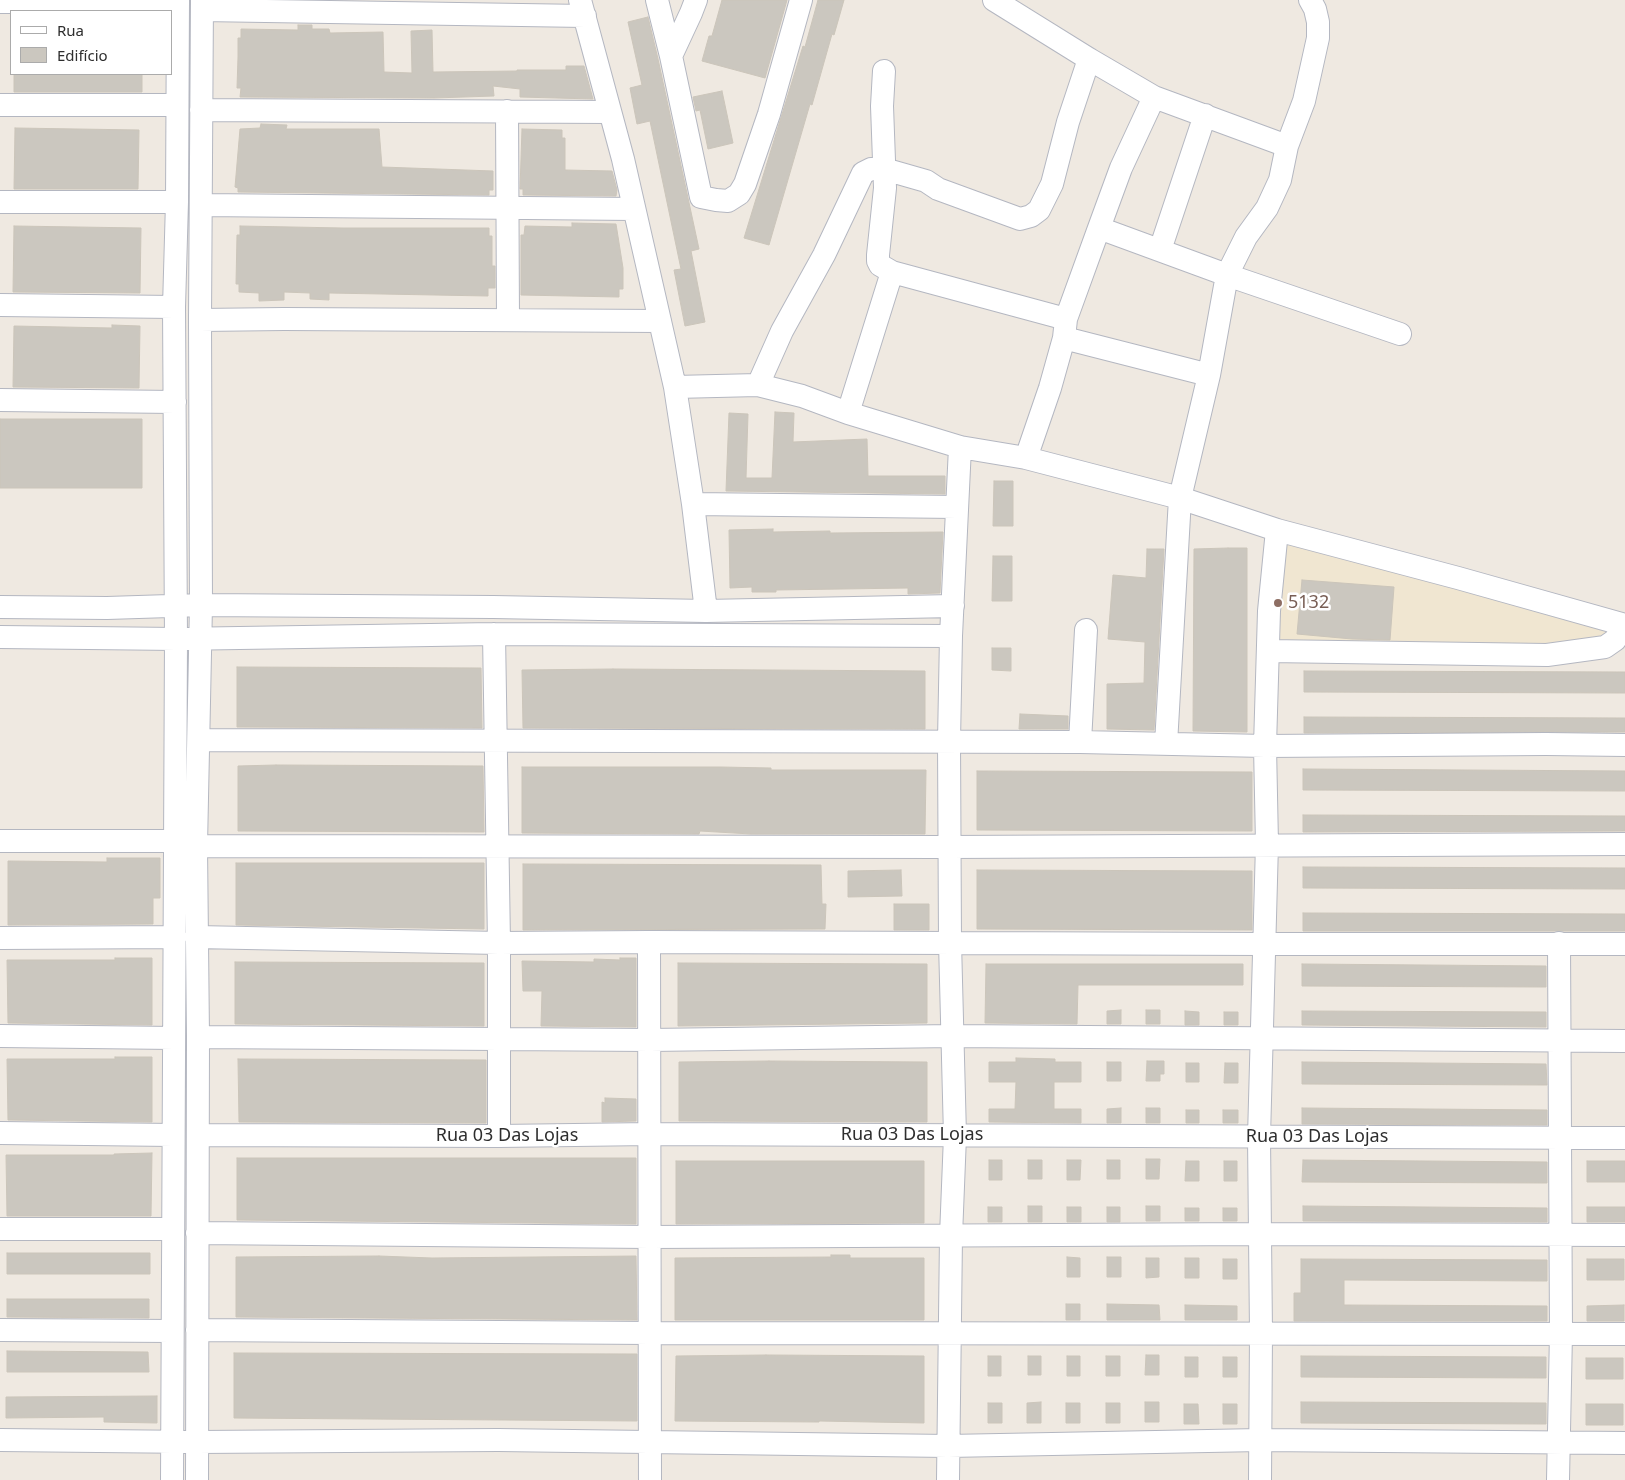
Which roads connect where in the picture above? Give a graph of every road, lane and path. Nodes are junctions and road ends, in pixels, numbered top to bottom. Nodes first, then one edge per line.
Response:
1 (657, 0) edge
2 (696, 0) edge
3 (801, 0) edge
4 (994, 0) edge
5 (1310, 0) edge
6 (178, 1) edge
7 (0, 2) edge
8 (202, 5) edge
9 (583, 8) edge
10 (671, 56) junction
11 (1089, 59) junction
12 (884, 71) dead end
13 (1154, 96) junction
14 (0, 105) edge
15 (177, 105) junction
16 (201, 110) junction
17 (507, 111) junction
18 (610, 112) junction
19 (1205, 115) junction
20 (1288, 146) junction
21 (884, 169) junction
22 (0, 202) edge
23 (177, 202) junction
24 (201, 205) junction
25 (508, 208) junction
26 (634, 209) junction
27 (1098, 228) junction
28 (1160, 250) junction
29 (892, 272) junction
30 (1228, 275) junction
31 (0, 305) edge
32 (174, 307) junction
33 (200, 320) junction
34 (508, 320) junction
35 (660, 321) junction
36 (1065, 328) junction
37 (1400, 334) dead end
38 (1209, 375) junction
39 (675, 386) junction
40 (758, 386) junction
41 (0, 400) edge
42 (175, 402) junction
43 (848, 413) junction
44 (960, 447) junction
45 (1026, 458) junction
46 (1180, 498) junction
47 (693, 504) junction
48 (957, 507) junction
49 (1277, 530) junction
50 (201, 605) junction
51 (175, 606) junction
52 (953, 606) junction
53 (0, 607) edge
54 (706, 611) junction
55 (1625, 625) edge
56 (1086, 630) dead end
57 (494, 634) junction
58 (951, 636) junction
59 (0, 637) edge
60 (176, 639) junction
61 (200, 639) junction
62 (1268, 651) junction
63 (199, 740) junction
64 (495, 741) junction
65 (949, 741) junction
66 (1080, 742) junction
67 (1166, 744) junction
68 (1625, 745) edge
69 (1264, 746) junction
70 (0, 841) edge
71 (186, 843) junction
72 (1267, 844) junction
73 (1625, 844) edge
74 (497, 846) junction
75 (950, 847) junction
76 (185, 937) junction
77 (0, 938) edge
78 (649, 942) junction
79 (950, 942) junction
80 (499, 943) junction
81 (1558, 943) junction
82 (1264, 944) junction
83 (1625, 944) edge
84 (0, 1036) edge
85 (953, 1036) junction
86 (174, 1038) junction
87 (198, 1038) junction
88 (1262, 1038) junction
89 (499, 1039) junction
90 (650, 1040) junction
91 (1558, 1040) junction
92 (1625, 1041) edge
93 (0, 1133) edge
94 (650, 1134) junction
95 (173, 1135) junction
96 (198, 1135) junction
97 (499, 1136) junction
98 (955, 1136) junction
99 (1259, 1137) junction
100 (1560, 1138) junction
101 (1625, 1138) edge
102 (0, 1229) edge
103 (174, 1229) junction
104 (197, 1234) junction
105 (1260, 1234) junction
106 (1561, 1235) junction
107 (1625, 1235) edge
108 (650, 1236) junction
109 (950, 1236) junction
110 (0, 1330) edge
111 (196, 1330) junction
112 (172, 1331) junction
113 (650, 1333) junction
114 (949, 1333) junction
115 (1261, 1333) junction
116 (1561, 1333) junction
117 (1625, 1334) edge
118 (0, 1440) edge
119 (1260, 1440) junction
120 (172, 1441) junction
121 (198, 1442) junction
122 (650, 1442) junction
123 (1560, 1443) junction
124 (1625, 1443) edge
125 (948, 1446) junction
126 (172, 1480) edge
127 (197, 1480) edge
128 (650, 1480) edge
129 (948, 1480) edge
130 (1260, 1480) edge
131 (1558, 1480) edge

1 - 10 street
2 - 10 street
3 - 10 street
4 - 11 street
5 - 20 street
6 - 7 street
6 - 15 street
8 - 9 street
8 - 16 street
9 - 18 street
11 - 13 street
11 - 21 street
12 - 21 street
13 - 19 street
13 - 27 street
14 - 15 street
15 - 23 street
16 - 17 street
16 - 24 street
17 - 18 street
17 - 25 street
18 - 26 street
19 - 20 street
19 - 28 street
20 - 30 street
21 - 29 street
21 - 40 street
22 - 23 street
23 - 32 street
24 - 25 street
24 - 33 street
25 - 26 street
25 - 34 street
26 - 35 street
27 - 28 street
27 - 36 street
28 - 30 street
29 - 36 street
29 - 43 street
30 - 37 street
30 - 38 street
31 - 32 street
32 - 42 street
33 - 34 street
33 - 50 street
34 - 35 street
35 - 39 street
36 - 38 street
36 - 45 street
38 - 46 street
39 - 40 street
39 - 47 street
40 - 43 street
41 - 42 street
42 - 51 street
43 - 44 street
44 - 45 street
44 - 48 street
45 - 46 street
46 - 49 street
46 - 67 street
47 - 48 street
47 - 54 street
48 - 52 street
49 - 55 street
49 - 62 street
50 - 51 street
50 - 54 street
50 - 61 street
51 - 53 street
51 - 60 street
52 - 54 street
52 - 58 street
55 - 62 street
56 - 66 street
57 - 58 street
57 - 61 street
57 - 64 street
58 - 65 street
59 - 60 street
60 - 61 street
60 - 71 street
61 - 63 street
62 - 69 street
63 - 64 street
63 - 71 street
64 - 65 street
64 - 74 street
65 - 66 street
65 - 75 street
66 - 67 street
67 - 69 street
68 - 69 street
69 - 72 street
70 - 71 street
71 - 74 street
71 - 76 street
72 - 73 street
72 - 75 street
72 - 82 street
74 - 75 street
74 - 80 street
75 - 79 street
76 - 77 street
76 - 80 street
76 - 86 street
76 - 87 street
78 - 79 street
78 - 80 street
78 - 90 street
79 - 82 street
79 - 85 street
80 - 89 street
81 - 82 street
81 - 83 street
81 - 91 street
82 - 88 street
84 - 86 street
85 - 88 street
85 - 90 street
85 - 98 street
86 - 95 street
87 - 89 street
87 - 96 street
88 - 91 street
88 - 99 street
89 - 90 street
89 - 97 street
90 - 94 street
91 - 92 street
91 - 100 street
93 - 95 street
94 - 97 street, Rua 03 Das Lojas
94 - 98 street, Rua 03 Das Lojas
94 - 108 street
95 - 103 street
96 - 97 street, Rua 03 Das Lojas
96 - 104 street
98 - 99 street, Rua 03 Das Lojas
98 - 109 street
99 - 100 street, Rua 03 Das Lojas
99 - 105 street
100 - 101 street, Rua 03 Das Lojas
100 - 106 street
102 - 103 street
103 - 112 street
104 - 108 street
104 - 111 street
105 - 106 street
105 - 109 street
105 - 115 street
106 - 107 street
106 - 116 street
108 - 109 street
108 - 113 street
109 - 114 street
110 - 112 street
111 - 113 street
111 - 121 street
112 - 120 street
113 - 114 street
113 - 122 street
114 - 115 street
114 - 125 street
115 - 116 street
115 - 119 street
116 - 117 street
116 - 123 street
118 - 120 street
119 - 123 street
119 - 125 street
119 - 130 street
120 - 121 street
120 - 126 street
121 - 122 street
121 - 127 street
122 - 125 street
122 - 128 street
123 - 124 street
123 - 131 street
125 - 129 street

